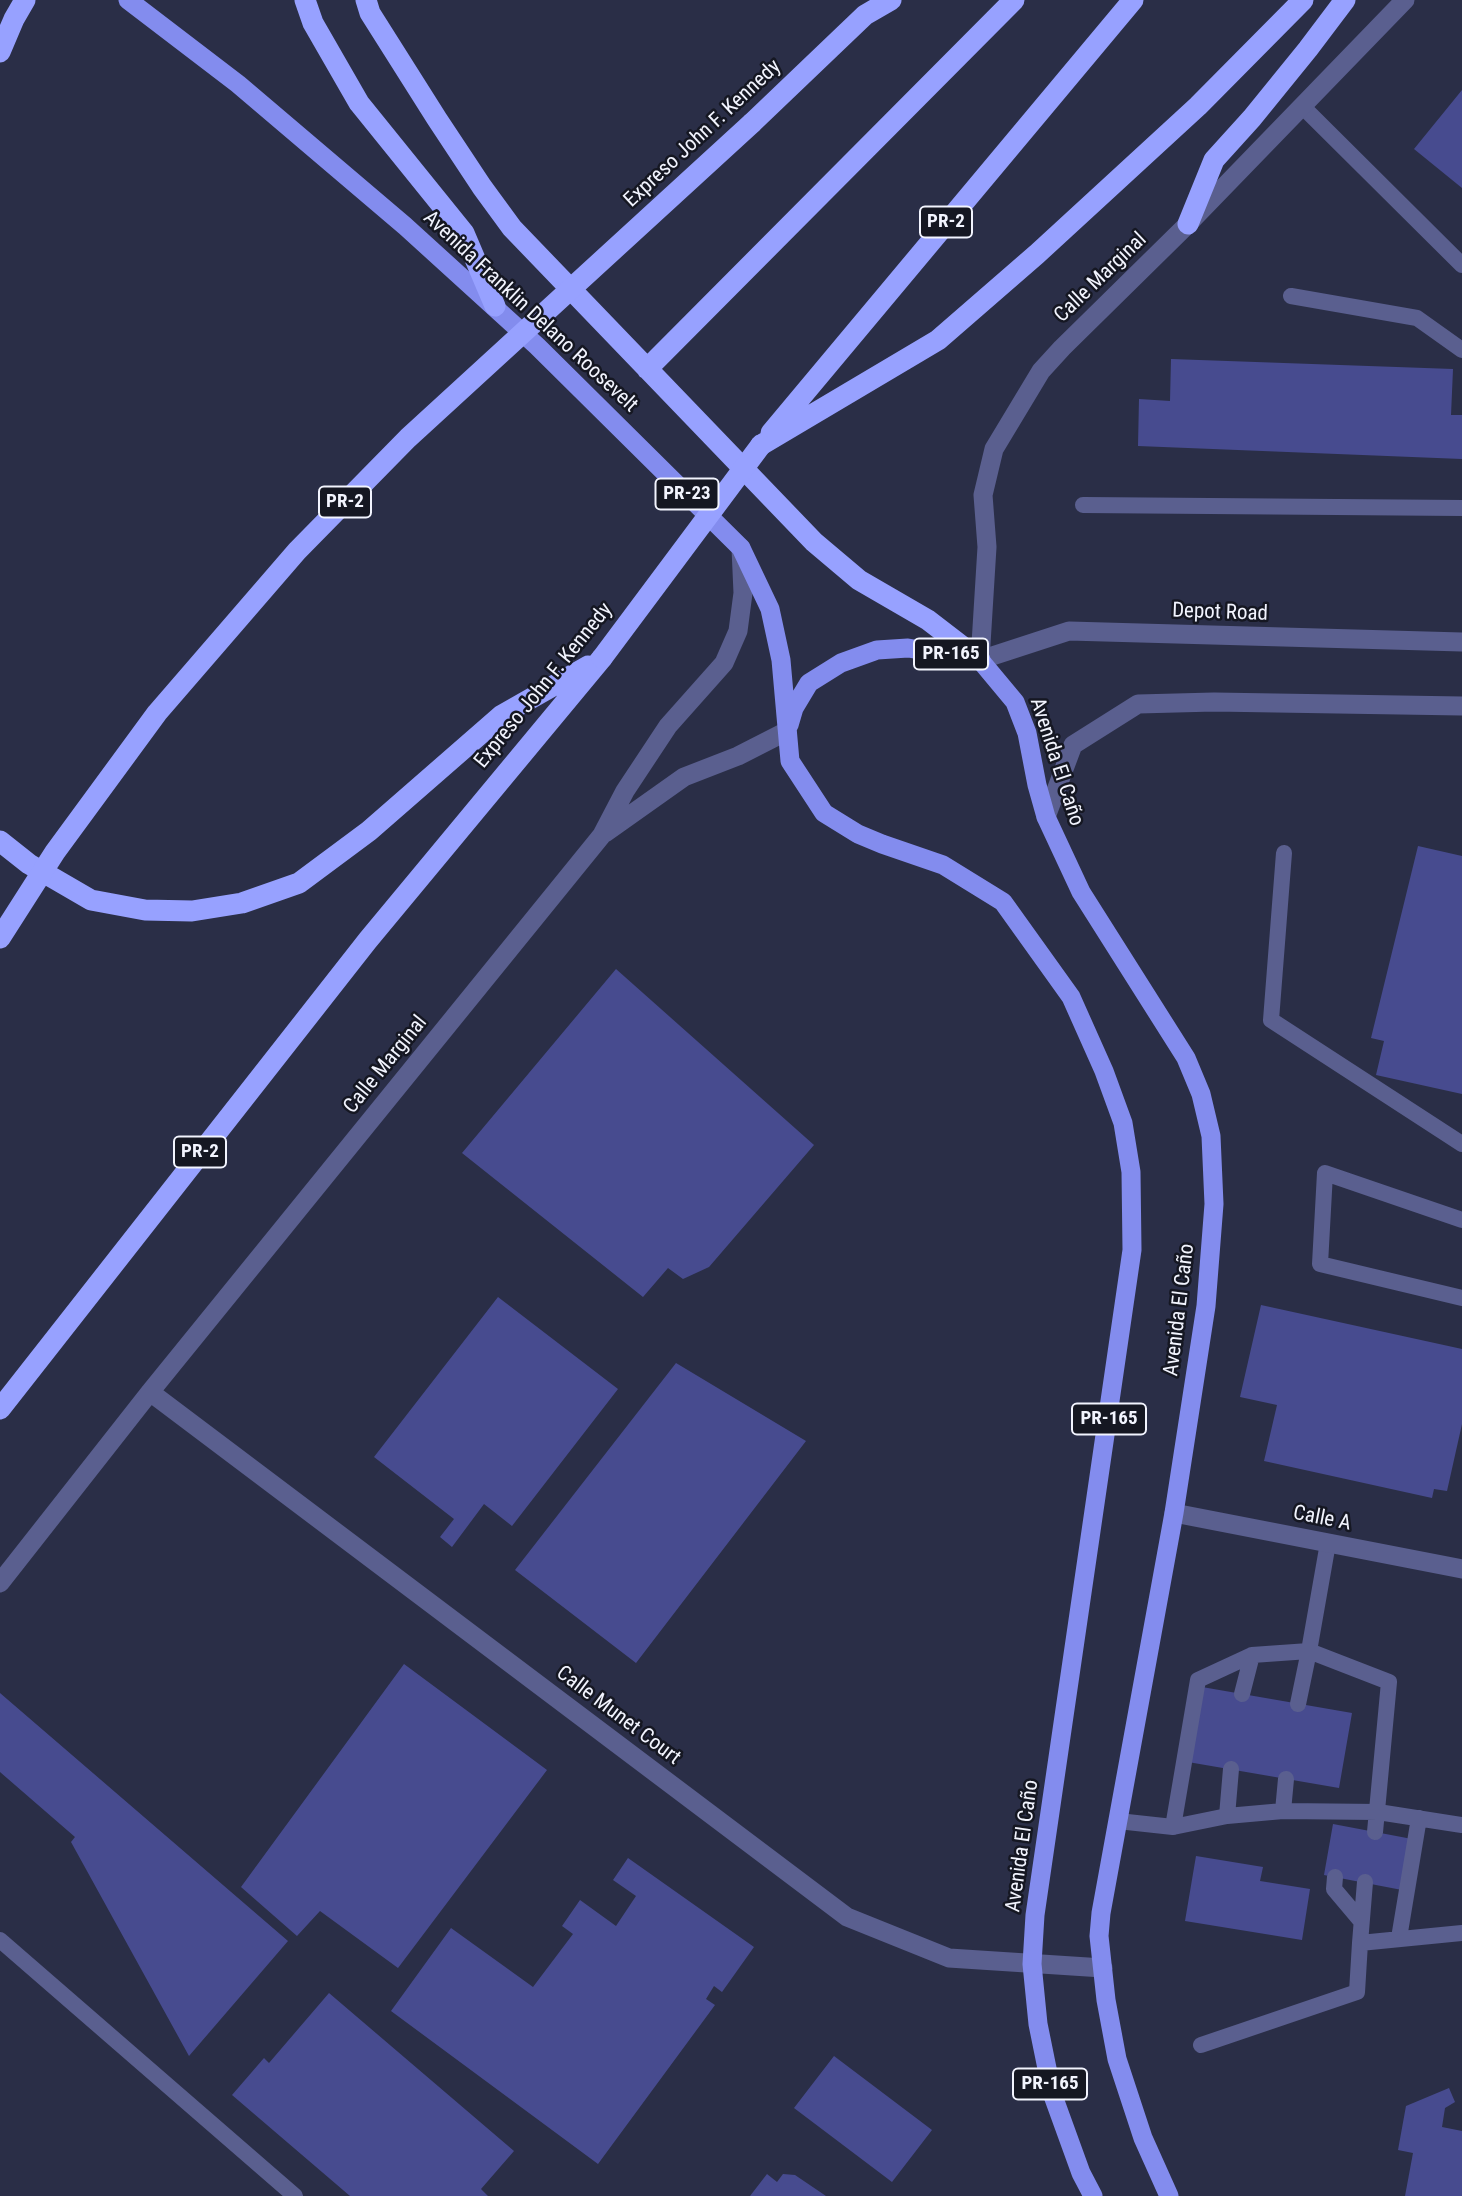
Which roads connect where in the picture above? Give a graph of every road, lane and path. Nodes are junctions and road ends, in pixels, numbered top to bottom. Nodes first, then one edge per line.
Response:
1 (25, 0) edge
2 (128, 0) edge
3 (305, 0) edge
4 (366, 0) edge
5 (881, 0) edge
6 (891, 0) edge
7 (1014, 0) edge
8 (1133, 0) edge
9 (1303, 0) edge
10 (1345, 0) edge
11 (1405, 0) edge
12 (868, 8) edge
13 (0, 52) edge
14 (1302, 106) junction
15 (1188, 225) junction
16 (1462, 265) edge
17 (1291, 296) dead end
18 (495, 306) junction
19 (1462, 350) edge
20 (647, 369) junction
21 (761, 445) junction
22 (1083, 505) dead end
23 (1462, 508) edge
24 (741, 548) junction
25 (1462, 642) edge
26 (602, 658) junction
27 (980, 660) junction
28 (1462, 706) edge
29 (787, 731) junction
30 (1046, 817) junction
31 (602, 835) junction
32 (0, 841) edge
33 (1284, 853) dead end
34 (0, 938) edge
35 (1462, 1144) edge
36 (1462, 1220) edge
37 (1462, 1298) edge
38 (150, 1392) junction
39 (0, 1409) edge
40 (1174, 1513) junction
41 (1328, 1543) junction
42 (1462, 1569) edge
43 (0, 1583) edge
44 (1309, 1651) junction
45 (1252, 1655) junction
46 (1242, 1694) dead end
47 (1298, 1704) dead end
48 (1231, 1769) dead end
49 (1286, 1779) dead end
50 (1283, 1811) junction
51 (1378, 1812) junction
52 (1227, 1816) junction
53 (1419, 1818) junction
54 (1118, 1821) junction
55 (1462, 1825) edge
56 (1173, 1827) junction
57 (1375, 1832) dead end
58 (1335, 1877) dead end
59 (1365, 1882) dead end
60 (1362, 1921) junction
61 (1462, 1933) edge
62 (1399, 1938) junction
63 (0, 1940) edge
64 (1360, 1943) junction
65 (1032, 1965) junction
66 (1103, 1968) junction
67 (1201, 2045) dead end
68 (295, 2196) edge
69 (1093, 2196) edge
70 (1169, 2196) edge

1 - 13 highway
2 - 18 main road, Avenida Franklin Delano Roosevelt / PR-23
3 - 18 highway
4 - 20 highway
5 - 12 highway
6 - 12 highway, Expreso John F. Kennedy / PR-2
7 - 20 highway
8 - 21 highway, Expreso John F. Kennedy / PR-2
9 - 21 highway
10 - 15 highway
11 - 14 street, Calle Marginal
12 - 34 highway, Expreso John F. Kennedy / PR-2, bridge
14 - 15 street, Calle Marginal
14 - 16 lane
15 - 27 street, Calle Marginal
17 - 19 lane
18 - 24 main road, Avenida Franklin Delano Roosevelt / PR-23
20 - 27 highway
21 - 26 highway, Expreso John F. Kennedy / PR-2, bridge
22 - 23 lane
24 - 29 main road, Avenida Franklin Delano Roosevelt / PR-23
24 - 31 street, Calle Marginal
25 - 27 street, Depot Road
26 - 32 highway
26 - 39 highway, Expreso John F. Kennedy / PR-2
27 - 29 main road, PR-165
27 - 30 main road, Avenida El Caño / PR-165
28 - 30 street
29 - 31 street
29 - 65 main road, Avenida El Caño / PR-165
30 - 40 main road, Avenida El Caño / PR-165
31 - 38 street, Calle Marginal
33 - 35 lane
36 - 37 lane
38 - 43 street, Calle Marginal
38 - 65 street, Calle Munet Court
40 - 41 street, Calle A
40 - 54 main road, Avenida El Caño / PR-165
41 - 42 street, Calle A
41 - 44 lane
44 - 45 lane
44 - 47 lane
44 - 51 lane
45 - 46 lane
45 - 56 lane
48 - 52 lane
49 - 50 lane
50 - 51 lane
50 - 52 lane
51 - 53 lane
51 - 57 lane
52 - 56 lane
53 - 55 lane
53 - 62 lane
54 - 56 lane
54 - 66 main road, Avenida El Caño / PR-165
58 - 60 lane
59 - 60 lane
60 - 64 lane
61 - 62 lane
62 - 64 lane
63 - 68 lane
64 - 67 lane
65 - 66 street, Calle Munet Court
65 - 69 main road, Avenida El Caño / PR-165
66 - 70 main road, Avenida El Caño / PR-165

